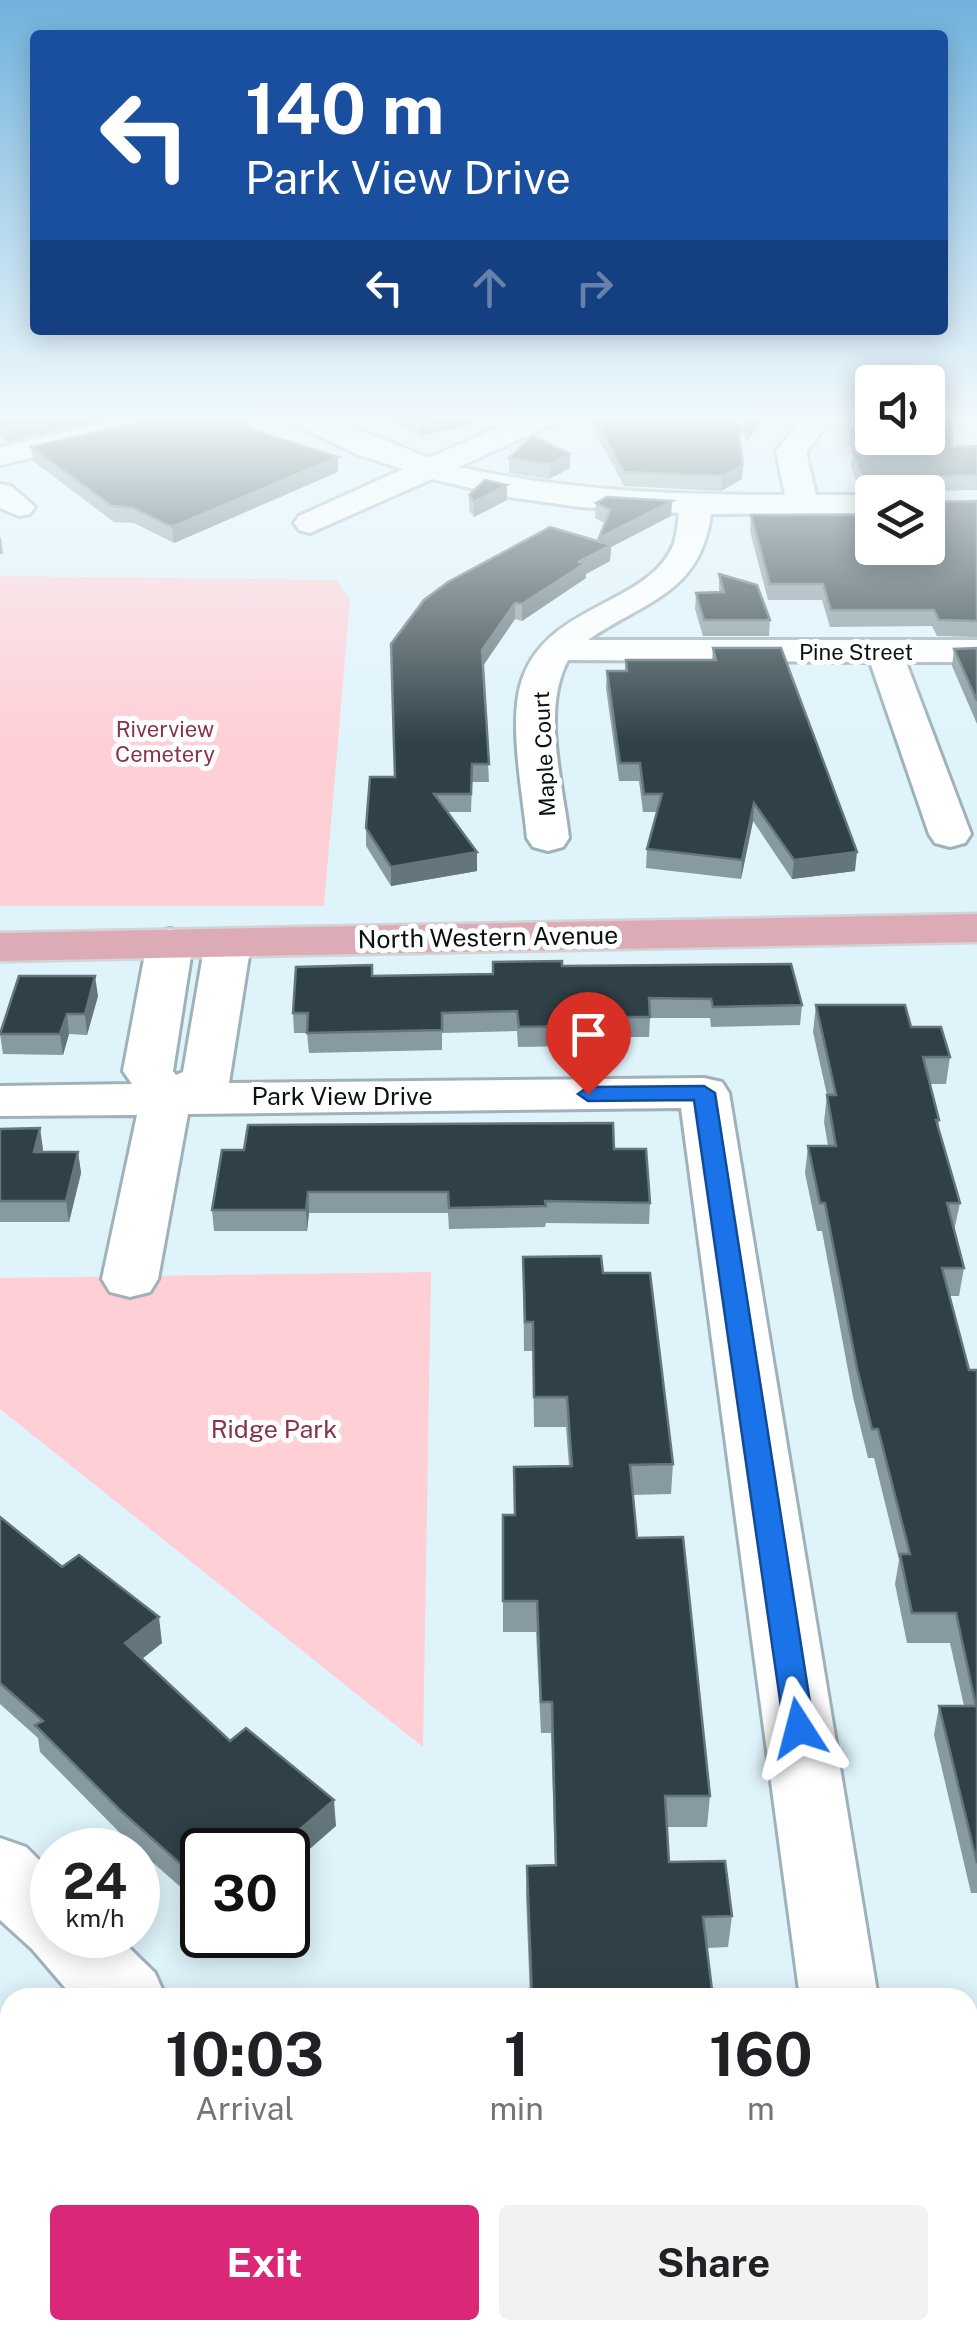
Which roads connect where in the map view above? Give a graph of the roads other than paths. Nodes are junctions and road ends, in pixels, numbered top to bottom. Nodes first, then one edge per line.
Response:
1 (696, 525) edge
2 (556, 649) junction
3 (977, 651) edge
4 (884, 652) junction
5 (950, 834) dead end
6 (548, 838) dead end
7 (977, 928) edge
8 (228, 943) junction
9 (170, 944) junction
10 (0, 947) edge
11 (166, 1097) junction
12 (0, 1101) edge
13 (130, 1278) dead end
14 (0, 1870) edge
15 (30, 1901) edge
16 (87, 1958) edge
17 (116, 1988) edge
18 (838, 1988) edge

1 - 2 street
2 - 4 street, Pine Street
2 - 6 street, Maple Court
3 - 4 street, Pine Street
4 - 5 street
7 - 8 main road, North Western Avenue
8 - 9 main road, North Western Avenue
8 - 11 street
9 - 10 main road, North Western Avenue
9 - 11 street
11 - 12 street, Park View Drive
11 - 13 street
11 - 18 street, Park View Drive
14 - 15 street
16 - 17 street

